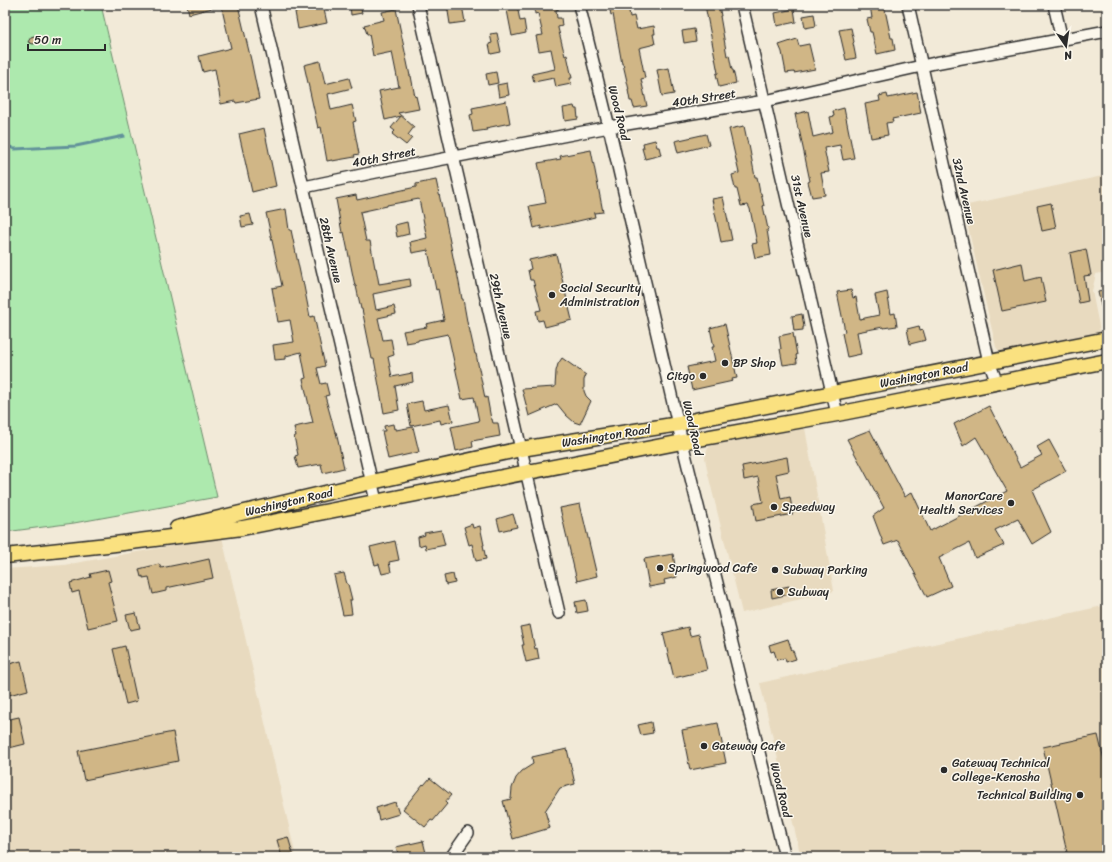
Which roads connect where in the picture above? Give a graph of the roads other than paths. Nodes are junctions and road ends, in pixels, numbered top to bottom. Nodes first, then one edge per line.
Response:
1 (261, 5) edge
2 (418, 5) edge
3 (579, 5) edge
4 (742, 5) edge
5 (908, 5) edge
6 (1054, 5) edge
7 (1107, 31) edge
8 (1062, 40) junction
9 (922, 66) junction
10 (764, 101) junction
11 (609, 126) junction
12 (454, 157) junction
13 (304, 187) junction
14 (1107, 339) edge
15 (1062, 348) junction
16 (1107, 361) edge
17 (989, 362) junction
18 (1067, 369) junction
19 (997, 383) junction
20 (832, 393) junction
21 (837, 414) junction
22 (679, 424) junction
23 (682, 442) junction
24 (521, 449) junction
25 (527, 472) junction
26 (372, 482) junction
27 (376, 502) junction
28 (107, 545) junction
29 (5, 556) edge
30 (559, 613) dead end
31 (468, 833) dead end
32 (452, 857) edge
33 (785, 857) edge

1 - 13 street, 28th Avenue
2 - 12 street, 29th Avenue
3 - 11 street, Wood Road
4 - 10 street, 31st Avenue
5 - 9 street, 32nd Avenue
6 - 8 street
7 - 8 street, 40th Street
8 - 9 street, 40th Street
9 - 10 street, 40th Street
9 - 17 street, 32nd Avenue
10 - 11 street, 40th Street
10 - 20 street, 31st Avenue
11 - 12 street, 40th Street
11 - 22 street, Wood Road
12 - 13 street, 40th Street
12 - 24 street, 29th Avenue
13 - 26 street, 28th Avenue
14 - 15 main road, Washington Road
15 - 17 main road, Washington Road
15 - 18 main road
16 - 18 main road, Washington Road
17 - 19 street, 32nd Avenue
17 - 20 main road, Washington Road
18 - 19 main road, Washington Road
19 - 21 main road, Washington Road
20 - 21 street, 31st Avenue
20 - 22 main road, Washington Road
21 - 23 main road, Washington Road
22 - 23 street, Wood Road
22 - 24 main road, Washington Road
23 - 25 main road, Washington Road
23 - 33 street, Wood Road
24 - 25 street, 29th Avenue
24 - 26 main road, Washington Road
25 - 27 main road, Washington Road
25 - 30 street, 29th Avenue
26 - 27 street, 28th Avenue
26 - 28 main road, Washington Road
27 - 28 main road, Washington Road
28 - 29 main road, Washington Road
31 - 32 street

